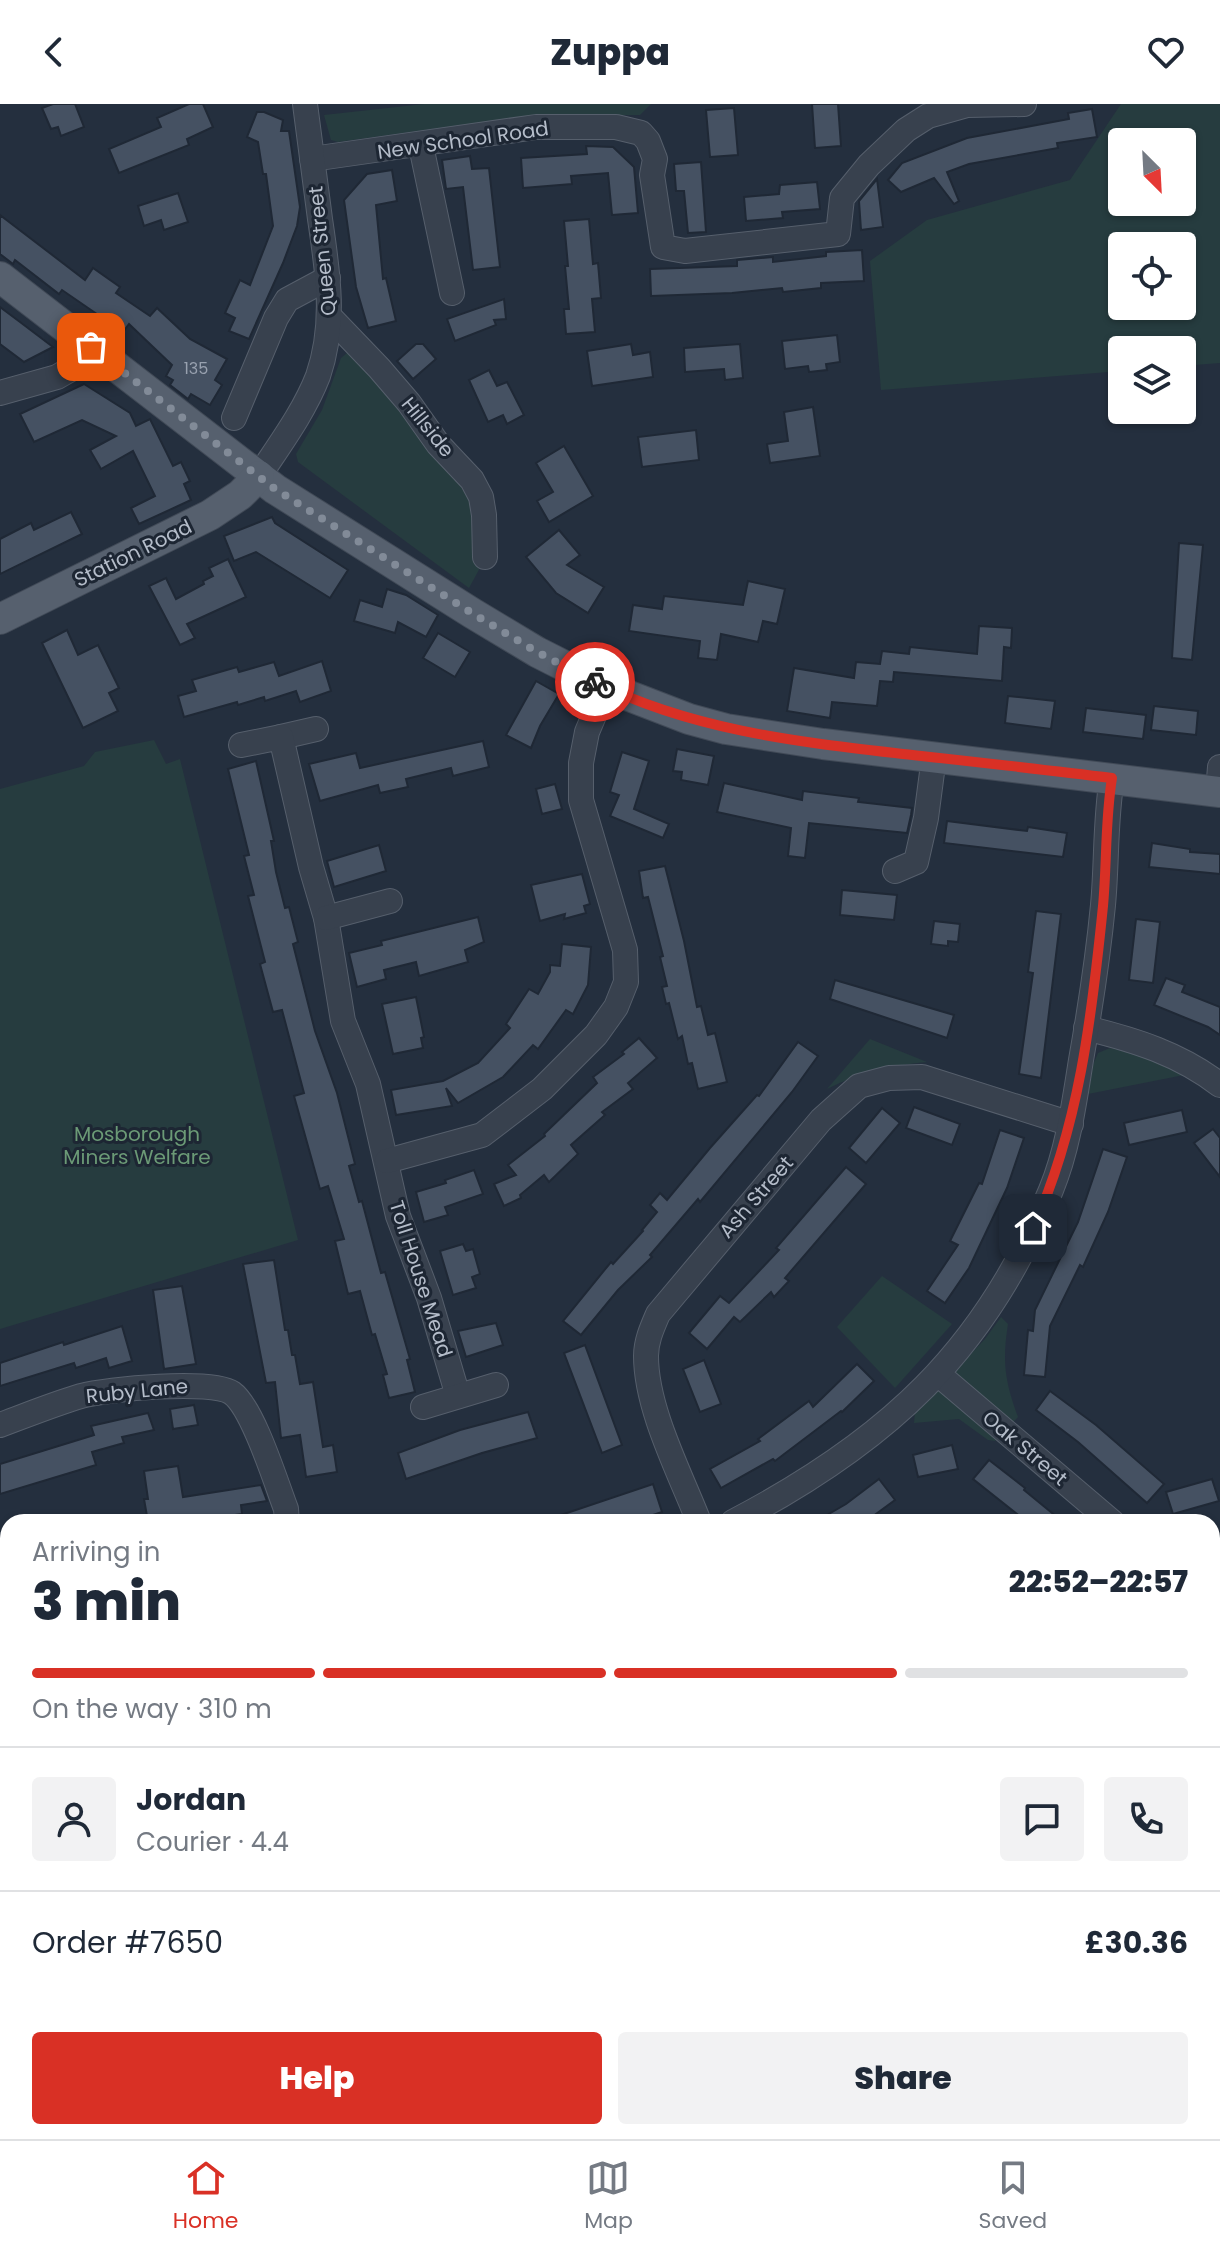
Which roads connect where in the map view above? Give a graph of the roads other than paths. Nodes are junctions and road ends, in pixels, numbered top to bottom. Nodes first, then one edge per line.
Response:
1 (305, 104) edge
2 (1024, 104) edge
3 (421, 146) junction
4 (312, 159) junction
5 (0, 277) edge
6 (328, 278) junction
7 (452, 293) dead end
8 (330, 317) junction
9 (91, 347) junction
10 (0, 393) edge
11 (234, 418) dead end
12 (259, 476) junction
13 (485, 557) dead end
14 (0, 619) edge
15 (606, 687) junction
16 (316, 729) dead end
17 (281, 737) junction
18 (241, 745) dead end
19 (934, 757) junction
20 (1112, 778) junction
21 (1219, 783) edge
22 (895, 871) dead end
23 (390, 901) dead end
24 (326, 918) junction
25 (1086, 1028) junction
26 (1220, 1085) edge
27 (1071, 1124) junction
28 (387, 1161) junction
29 (938, 1374) junction
30 (496, 1385) dead end
31 (458, 1396) junction
32 (423, 1407) dead end
33 (0, 1425) edge
34 (286, 1514) edge
35 (696, 1514) edge
36 (747, 1514) edge
37 (1103, 1514) edge

1 - 4 street, Queen Street
2 - 3 street, New School Road
3 - 4 street, New School Road
3 - 7 street
4 - 6 street, Queen Street
5 - 9 main road
6 - 8 street, Queen Street
6 - 11 street
8 - 12 street, Queen Street
8 - 13 street, Hillside
9 - 10 street
9 - 12 main road
12 - 14 main road, Station Road
12 - 15 main road
15 - 19 main road
15 - 28 street
16 - 17 street
17 - 18 street
17 - 24 street, Toll House Mead
19 - 20 main road
19 - 22 street
20 - 21 main road
20 - 25 street
23 - 24 street
24 - 28 street, Toll House Mead
25 - 26 street
25 - 27 street
27 - 29 street
27 - 35 street, Ash Street
28 - 31 street, Toll House Mead
29 - 36 street
29 - 37 street, Oak Street
30 - 31 street
31 - 32 street
33 - 34 street, Ruby Lane

